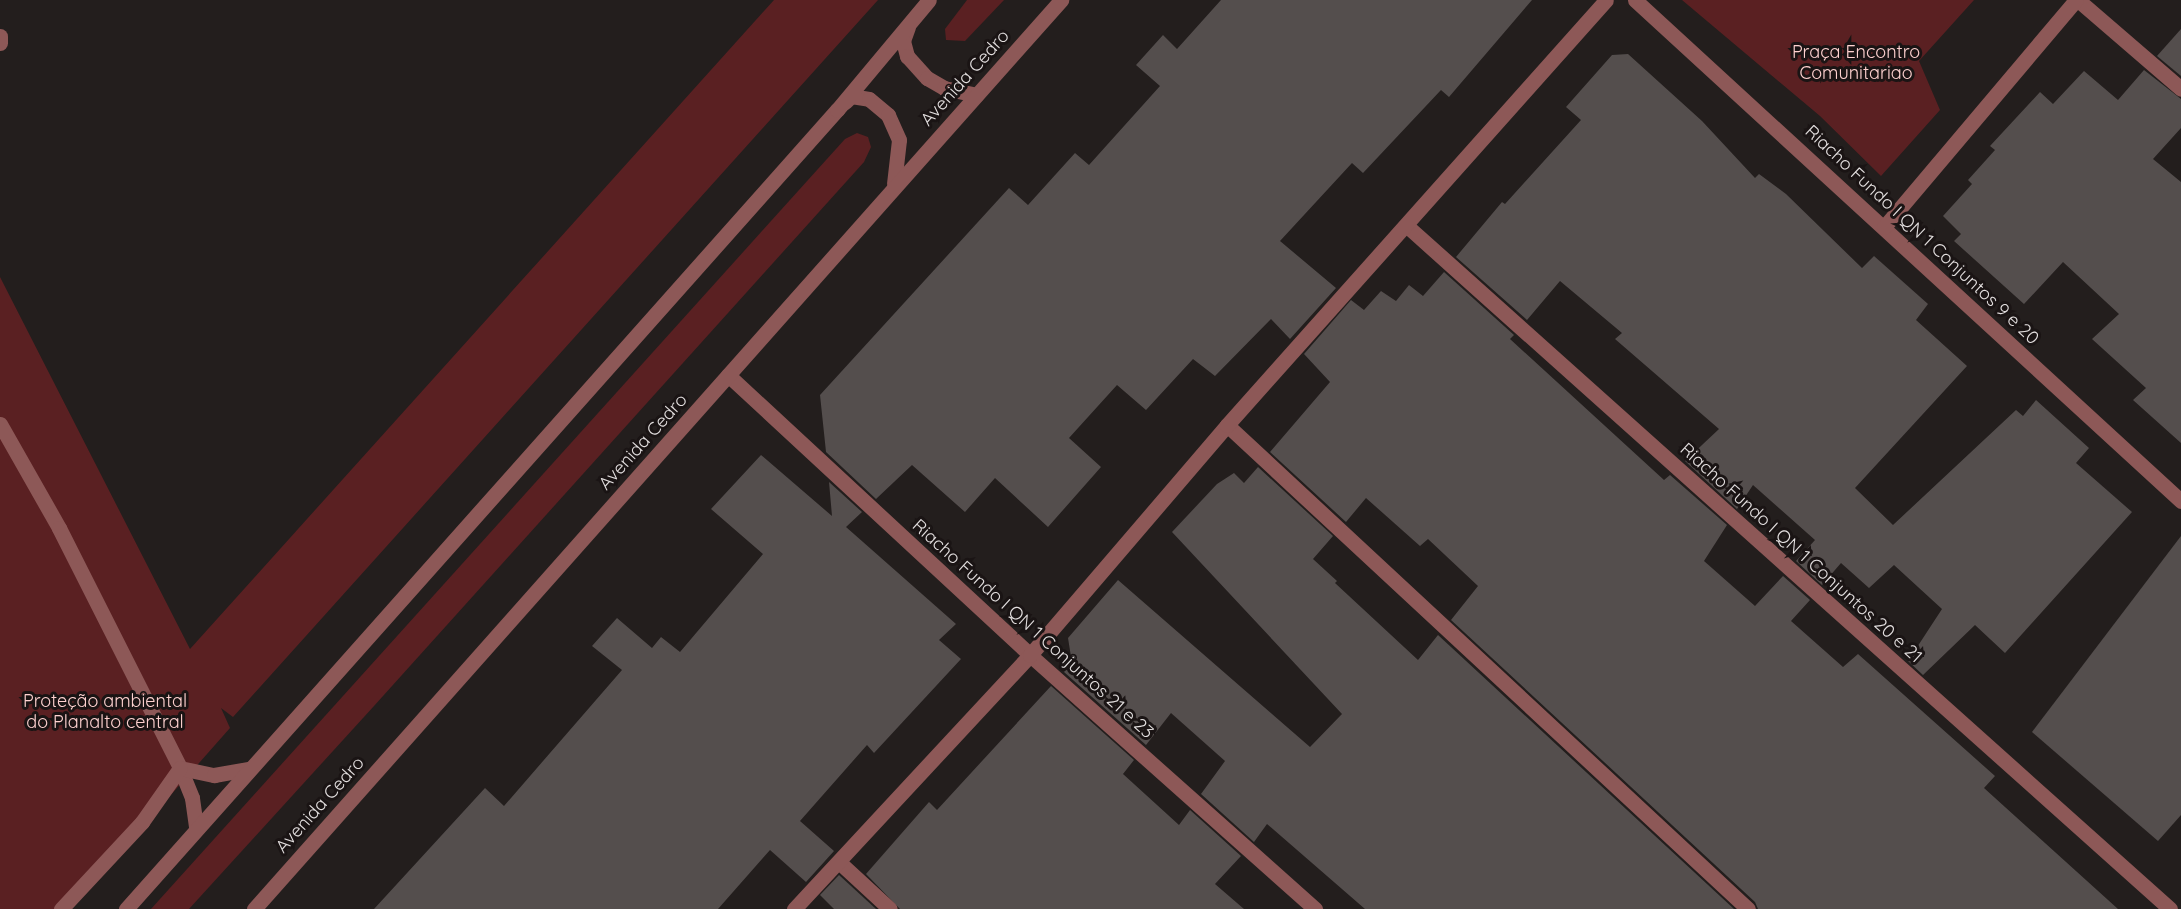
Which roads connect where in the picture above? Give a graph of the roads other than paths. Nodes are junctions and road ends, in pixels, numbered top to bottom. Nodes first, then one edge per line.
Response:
1 (929, 0) edge
2 (1060, 0) edge
3 (1606, 0) edge
4 (1635, 0) edge
5 (2077, 0) edge
6 (909, 24) junction
7 (0, 36) edge
8 (0, 43) edge
9 (2181, 89) edge
10 (976, 95) junction
11 (837, 110) junction
12 (894, 184) junction
13 (1407, 226) junction
14 (1884, 227) junction
15 (728, 375) junction
16 (0, 424) edge
17 (1227, 425) junction
18 (2181, 501) edge
19 (1030, 655) junction
20 (180, 768) junction
21 (248, 769) junction
22 (196, 828) junction
23 (839, 862) junction
24 (61, 909) edge
25 (126, 909) edge
26 (254, 909) edge
27 (794, 909) edge
28 (890, 909) edge
29 (1316, 909) edge
30 (1748, 909) edge
31 (2170, 909) edge

1 - 6 street
2 - 10 street, Avenida Cedro
3 - 13 street
4 - 14 street, Riacho Fundo I QN 1 Conjuntos 9 e 20
5 - 9 street
5 - 14 street
6 - 10 street
6 - 11 street
7 - 8 street
10 - 12 street, Avenida Cedro
11 - 12 street
11 - 21 street
12 - 15 street, Avenida Cedro
13 - 17 street
13 - 31 street, Riacho Fundo I QN 1 Conjuntos 20 e 21
14 - 18 street, Riacho Fundo I QN 1 Conjuntos 9 e 20
15 - 19 street, Riacho Fundo I QN 1 Conjuntos 21 e 23
15 - 26 street, Avenida Cedro
16 - 20 street
17 - 19 street
17 - 30 street
19 - 23 street
19 - 29 street, Riacho Fundo I QN 1 Conjuntos 21 e 23
20 - 21 street
20 - 22 street
20 - 24 street
21 - 22 street
22 - 25 street
23 - 27 street
23 - 28 street

